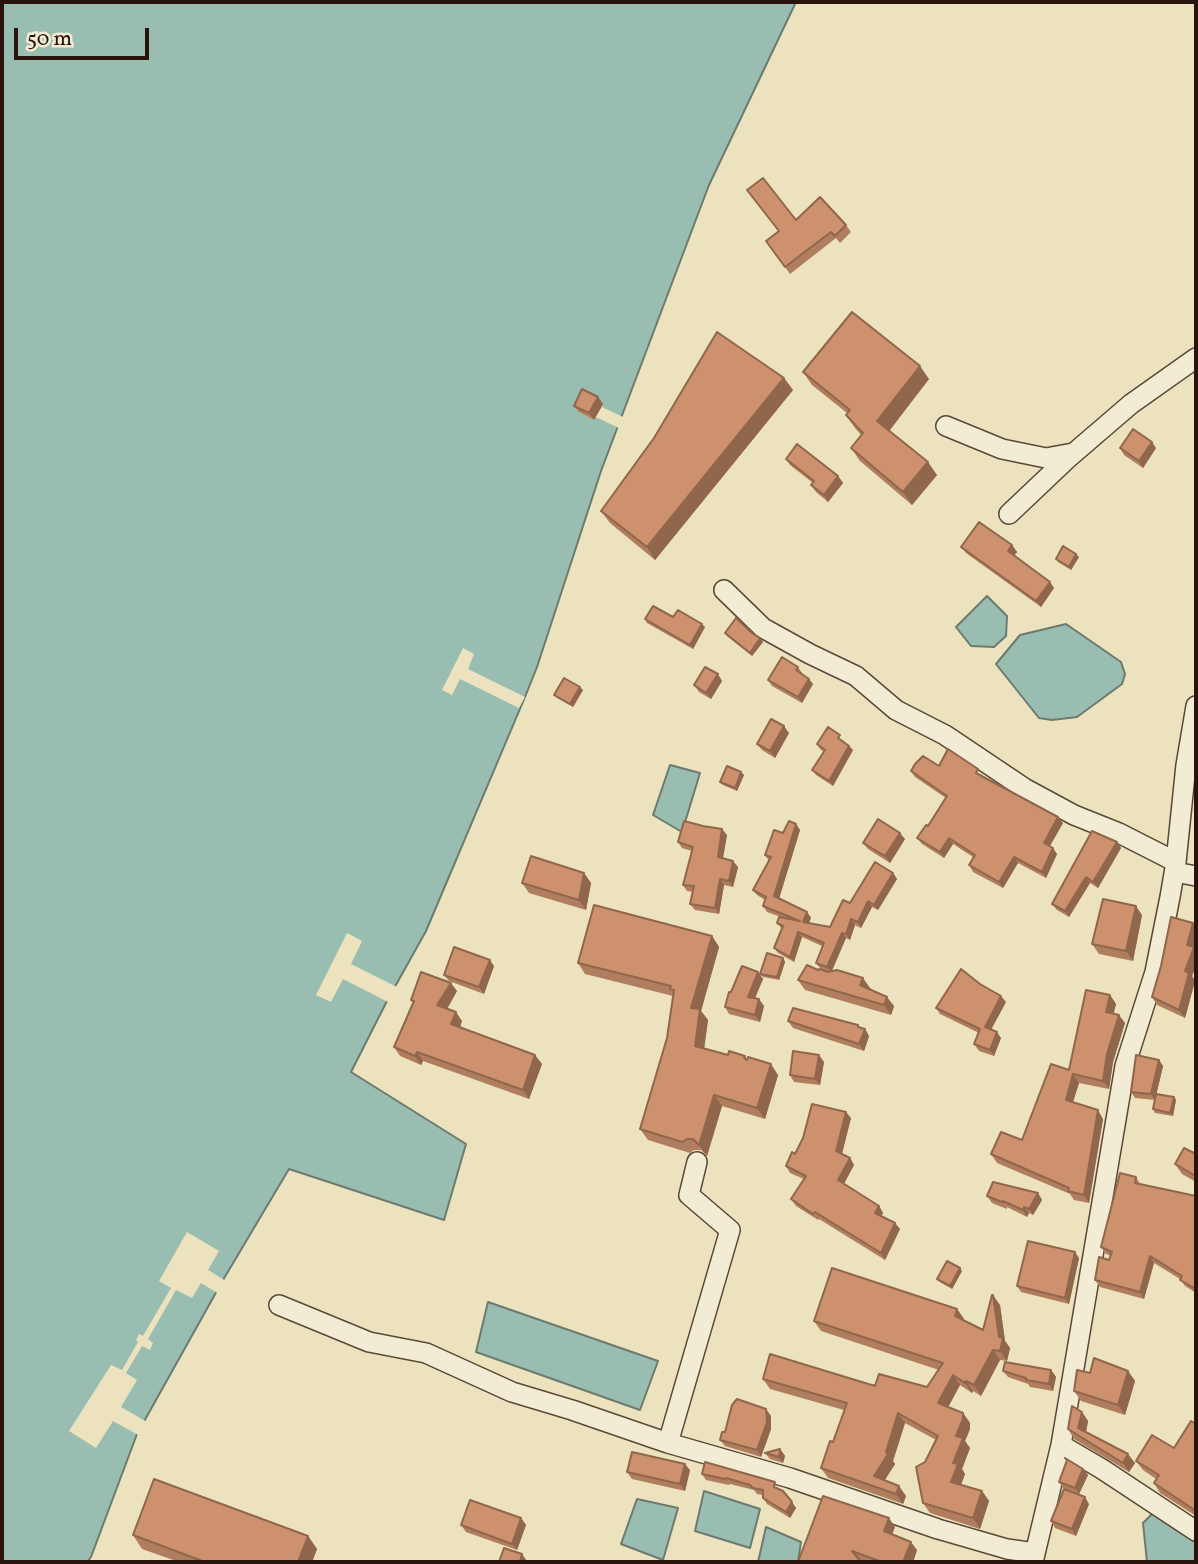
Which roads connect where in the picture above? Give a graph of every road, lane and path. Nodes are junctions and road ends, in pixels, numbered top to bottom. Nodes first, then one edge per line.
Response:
1 (1196, 358) edge
2 (946, 426) dead end
3 (1074, 453) junction
4 (1009, 514) dead end
5 (724, 590) dead end
6 (1196, 706) edge
7 (1175, 867) junction
8 (1196, 876) edge
9 (697, 1162) dead end
10 (279, 1305) dead end
11 (668, 1443) junction
12 (1061, 1445) junction
13 (1196, 1531) edge
14 (1034, 1558) edge

1 - 3 street
2 - 3 street
3 - 4 street
5 - 7 street
6 - 7 street
7 - 8 street
7 - 12 street
9 - 11 street
10 - 11 street
11 - 14 street
12 - 13 street
12 - 14 street

